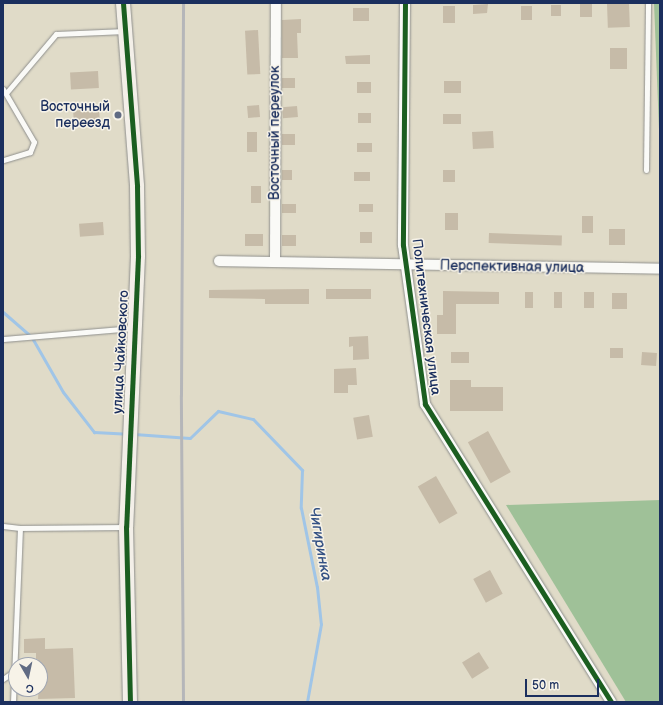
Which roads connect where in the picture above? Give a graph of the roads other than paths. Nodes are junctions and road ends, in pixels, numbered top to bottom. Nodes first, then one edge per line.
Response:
1 (123, 3) edge
2 (276, 3) edge
3 (404, 3) edge
4 (648, 3) edge
5 (125, 31) junction
6 (5, 90) edge
7 (3, 160) edge
8 (646, 170) dead end
9 (219, 261) dead end
10 (275, 262) junction
11 (406, 265) junction
12 (660, 269) edge
13 (134, 328) junction
14 (3, 338) edge
15 (3, 526) edge
16 (126, 527) junction
17 (20, 528) junction
18 (14, 657) edge
19 (130, 702) edge
20 (611, 702) edge

1 - 5 street, улица Чайковского
2 - 10 street, Восточный переулок
3 - 11 street, Политехническая улица
4 - 8 lane
5 - 6 lane
5 - 13 street, улица Чайковского
6 - 7 lane
9 - 10 street, Перспективная улица
10 - 11 street, Перспективная улица
11 - 12 street, Перспективная улица
11 - 20 street, Политехническая улица
13 - 14 lane
13 - 16 street, улица Чайковского
15 - 17 lane
16 - 17 lane
16 - 19 street, улица Чайковского
17 - 18 lane

